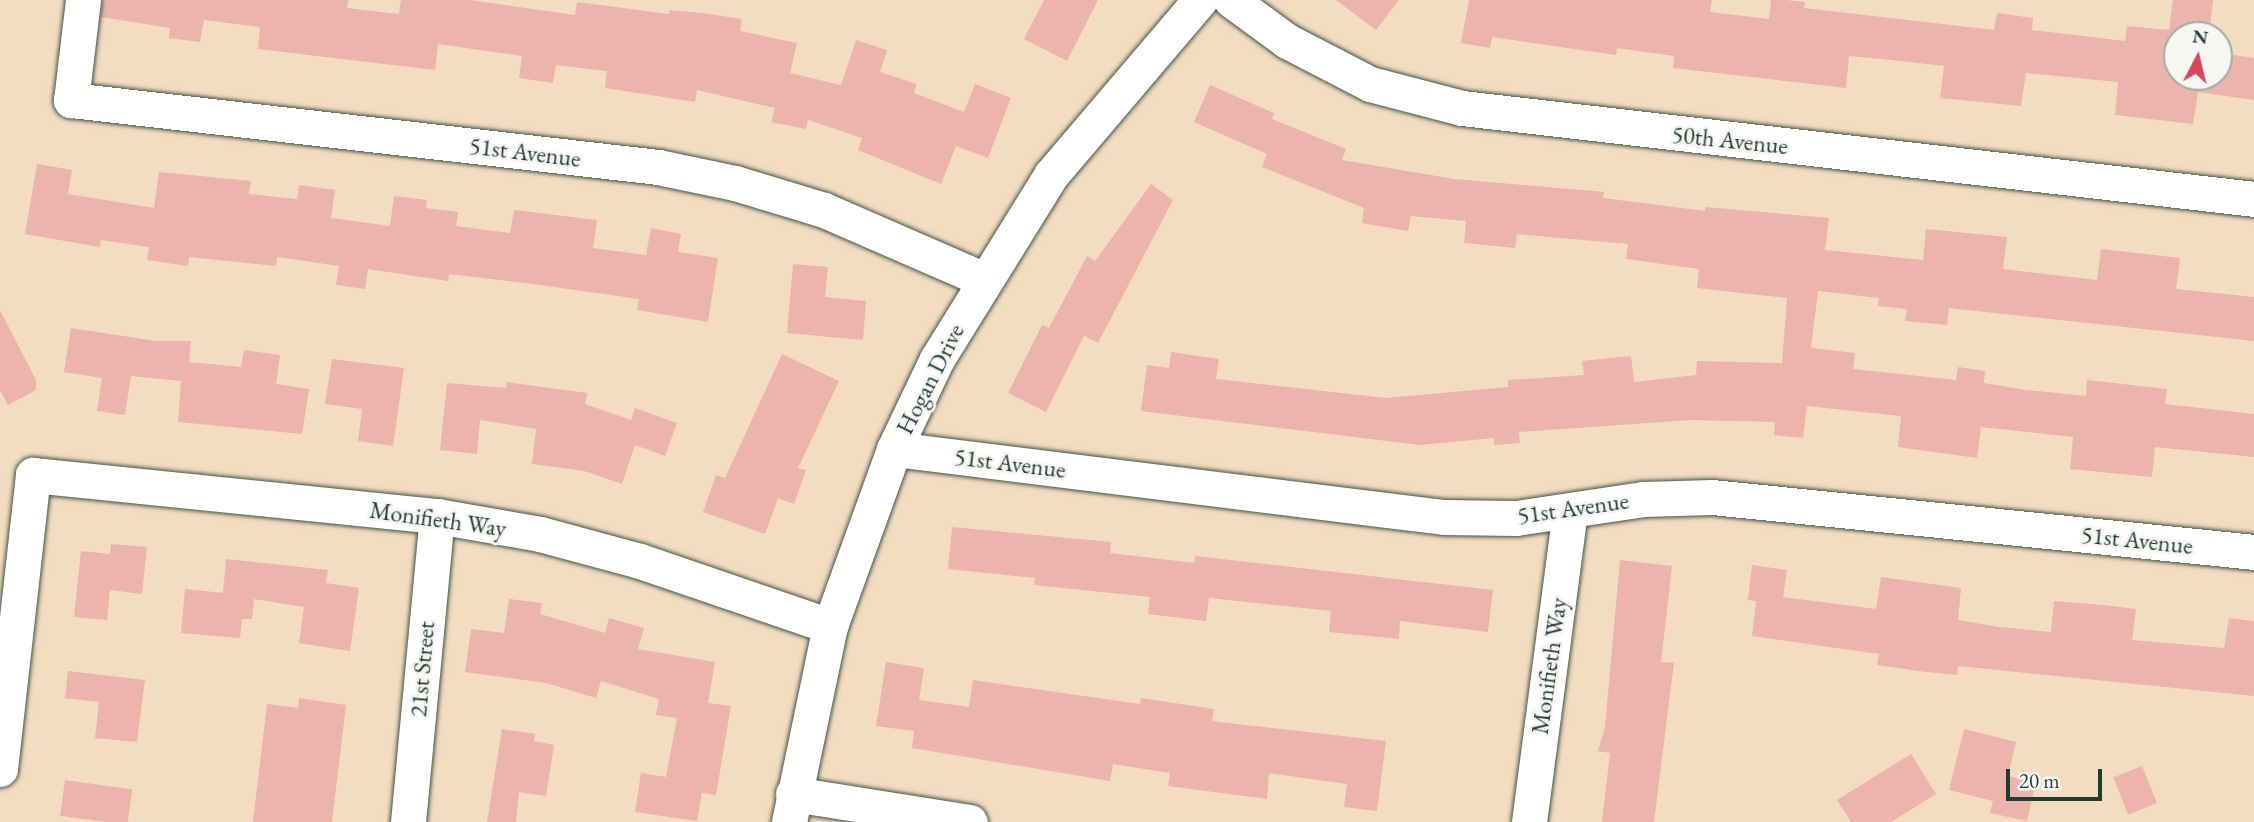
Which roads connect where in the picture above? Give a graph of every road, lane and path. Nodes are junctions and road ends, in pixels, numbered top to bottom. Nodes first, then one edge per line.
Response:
1 (83, 0) edge
2 (1200, 0) edge
3 (1231, 0) edge
4 (2254, 199) edge
5 (983, 279) junction
6 (894, 449) junction
7 (1570, 511) junction
8 (437, 516) junction
9 (2254, 552) edge
10 (830, 626) junction
11 (0, 769) edge
12 (791, 808) edge
13 (408, 822) edge
14 (970, 822) edge
15 (1529, 822) edge

1 - 5 street, 51st Avenue
2 - 5 street, Hogan Drive
3 - 4 street, 50th Avenue
5 - 6 street, Hogan Drive
6 - 7 street, 51st Avenue
6 - 10 street, Hogan Drive
7 - 9 street, 51st Avenue
7 - 15 street, Monifieth Way
8 - 10 street, Monifieth Way
8 - 11 street, Monifieth Way
8 - 13 street, 21st Street
10 - 12 street, Hogan Drive
12 - 14 street

